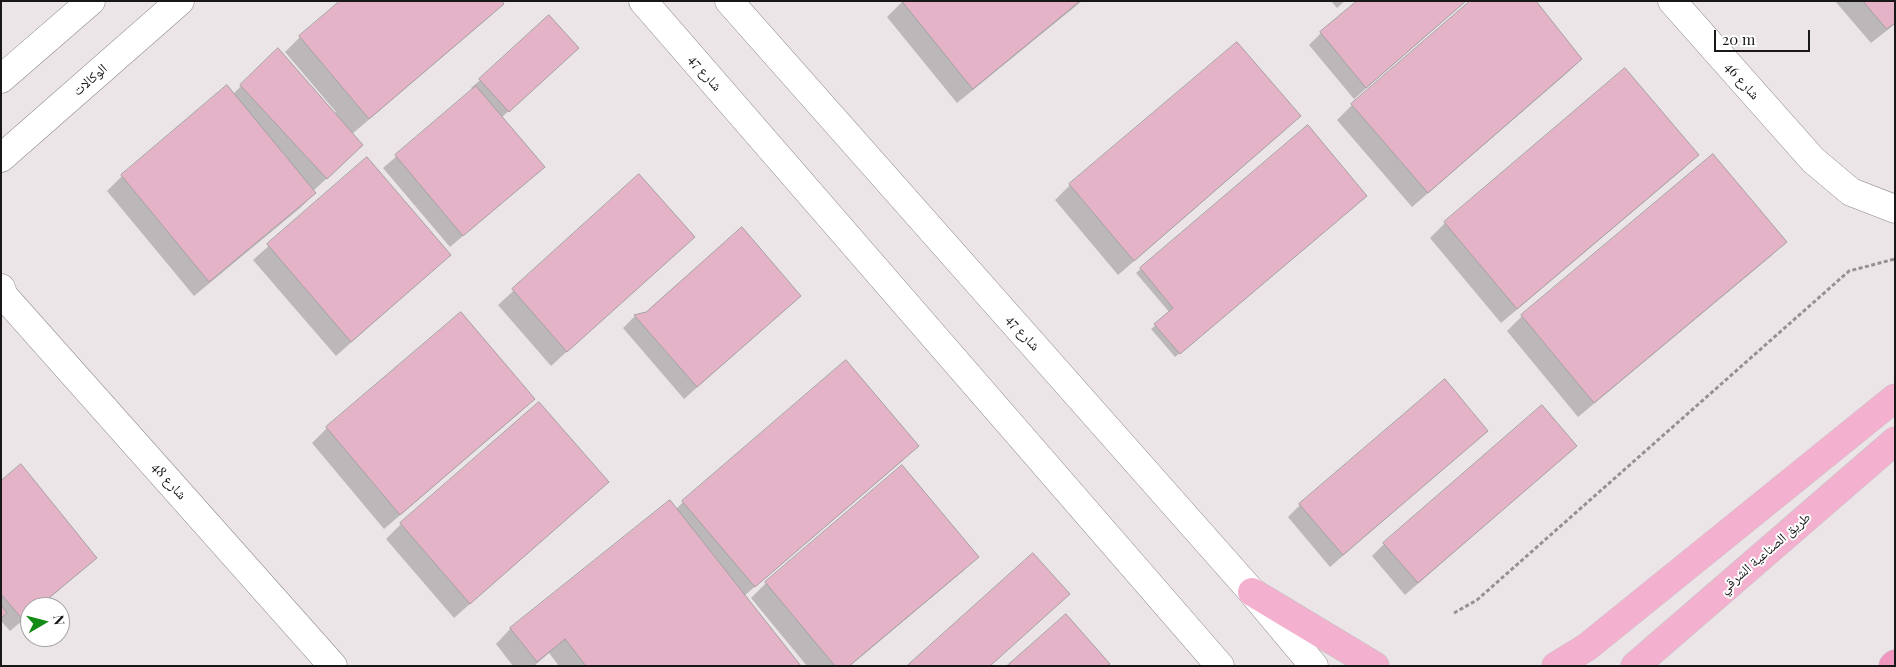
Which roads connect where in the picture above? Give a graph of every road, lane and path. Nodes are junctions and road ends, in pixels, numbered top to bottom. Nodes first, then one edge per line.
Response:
1 (91, 1) edge
2 (180, 1) edge
3 (642, 1) edge
4 (729, 1) edge
5 (1672, 1) edge
6 (1, 79) edge
7 (1, 158) edge
8 (1895, 209) edge
9 (1895, 259) edge
10 (2, 293) edge
11 (1895, 398) edge
12 (1895, 441) edge
13 (1252, 592) junction
14 (1454, 613) dead end
15 (333, 666) edge
16 (1220, 666) edge
17 (1314, 666) edge
18 (1375, 666) edge
19 (1556, 666) edge
20 (1634, 666) edge

1 - 6 street
2 - 7 street, الوكالات
3 - 16 street, شارع 47
4 - 13 street, شارع 47
5 - 8 street, شارع 46
9 - 14 path
10 - 15 street, شارع 48
11 - 19 main road
12 - 20 main road, طريق الصناعية الشرقي
13 - 17 street, شارع 47
13 - 18 main road

